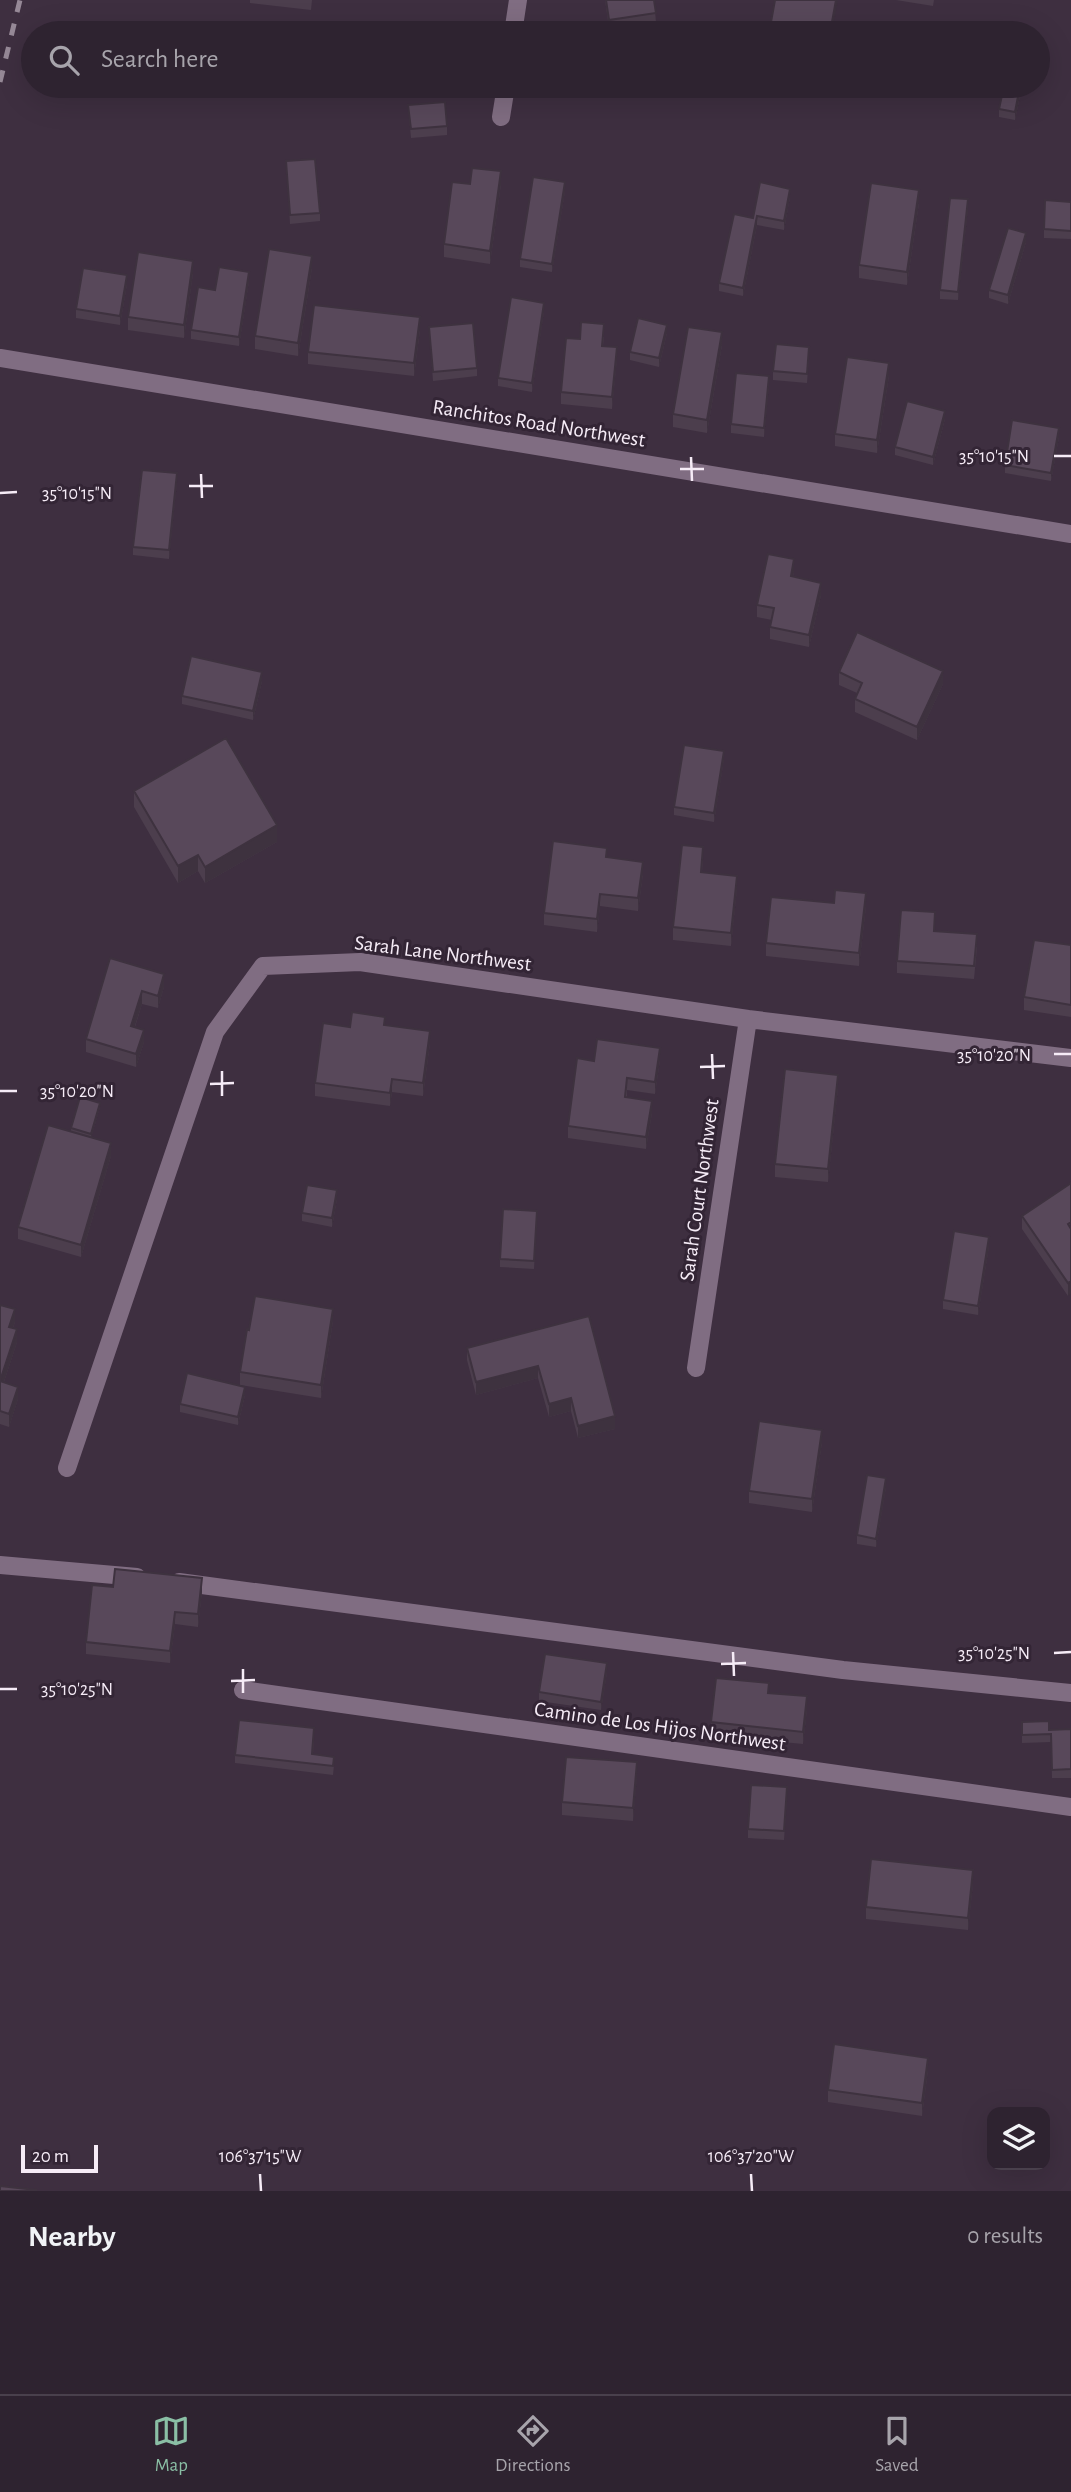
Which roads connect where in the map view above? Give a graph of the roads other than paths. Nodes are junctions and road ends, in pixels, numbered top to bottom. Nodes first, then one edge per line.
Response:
1 (518, 0) edge
2 (515, 21) edge
3 (504, 98) edge
4 (501, 117) dead end
5 (0, 358) edge
6 (1071, 534) edge
7 (748, 1019) junction
8 (1071, 1058) edge
9 (696, 1368) dead end
10 (67, 1468) dead end
11 (0, 1565) edge
12 (243, 1690) dead end
13 (1071, 1693) edge
14 (1071, 1807) edge

1 - 2 street
3 - 4 street
5 - 6 street, Ranchitos Road Northwest
7 - 8 street, Sarah Lane Northwest
7 - 9 street, Sarah Court Northwest
7 - 10 street, Sarah Lane Northwest
11 - 13 street
12 - 14 street, Camino de Los Hijos Northwest

